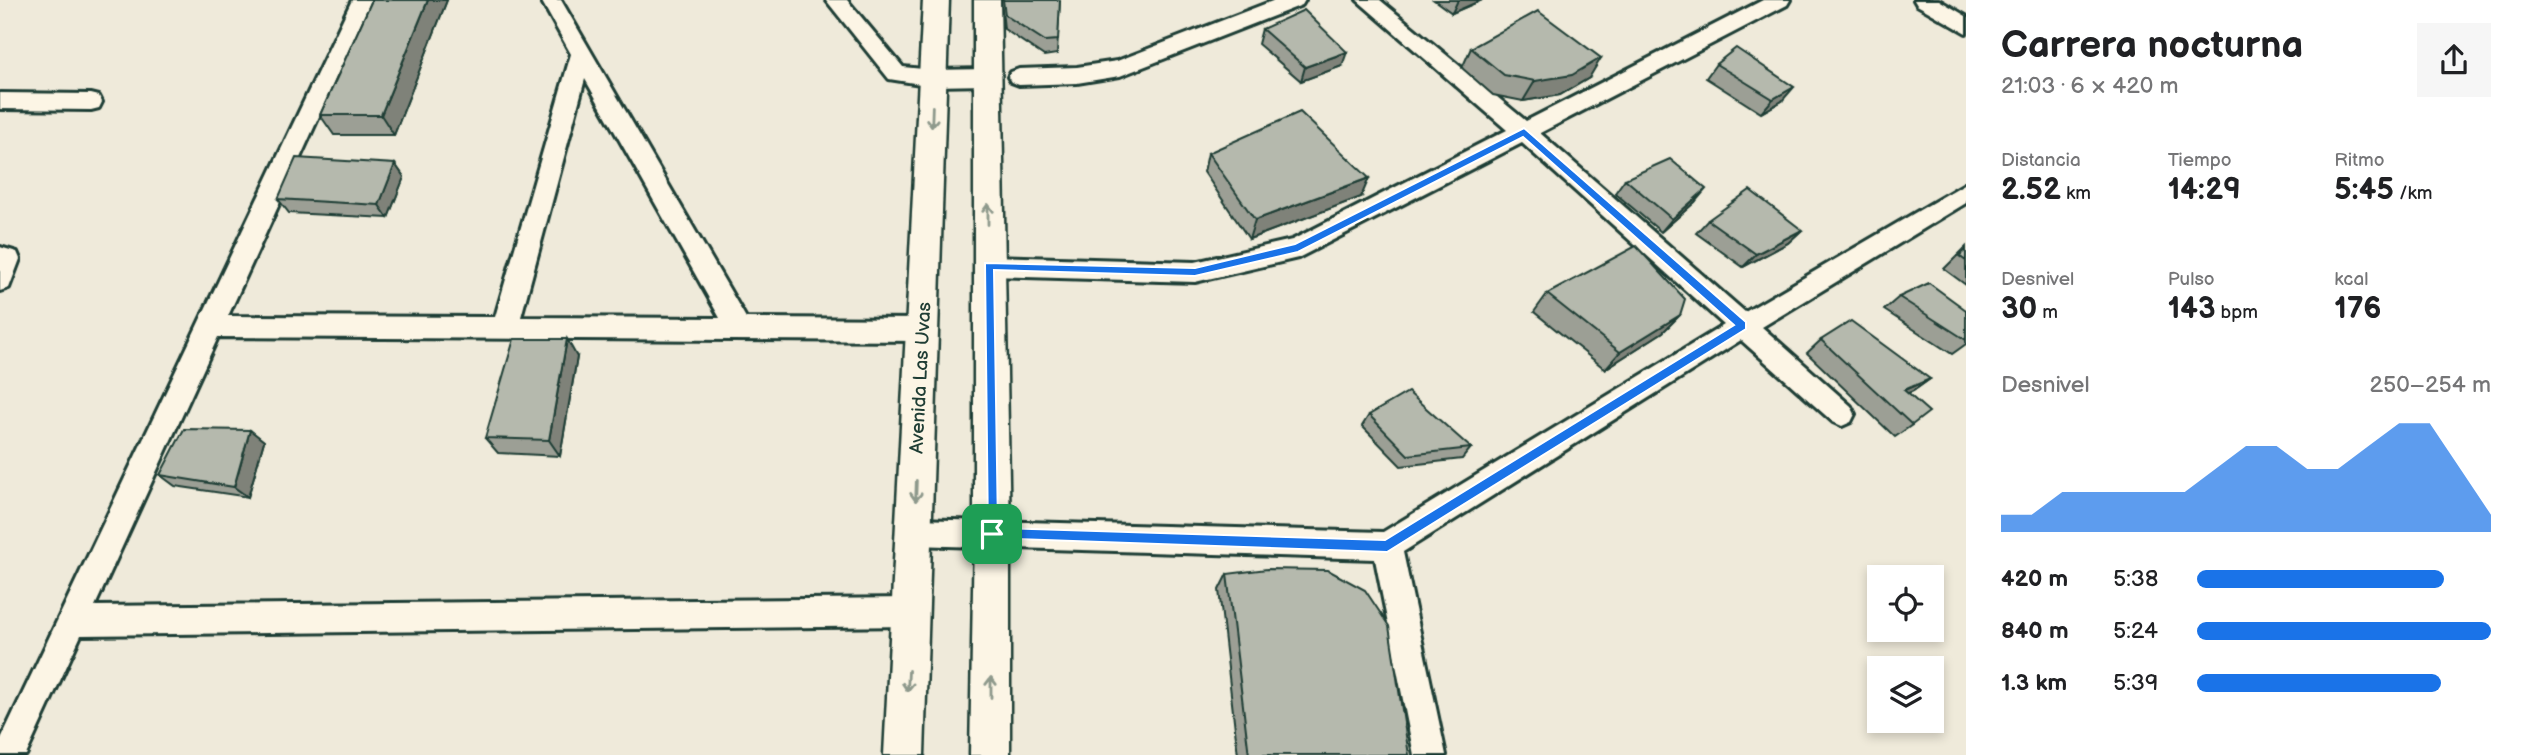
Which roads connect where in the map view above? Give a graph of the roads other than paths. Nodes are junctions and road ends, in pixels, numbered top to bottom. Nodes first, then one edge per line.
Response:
1 (362, 0) edge
2 (551, 0) edge
3 (836, 0) edge
4 (936, 0) edge
5 (987, 0) edge
6 (1295, 0) edge
7 (1367, 0) edge
8 (1780, 0) edge
9 (1924, 0) edge
10 (1966, 26) edge
11 (582, 52) junction
12 (1003, 77) junction
13 (933, 78) junction
14 (0, 101) edge
15 (91, 102) dead end
16 (1524, 132) junction
17 (1966, 191) edge
18 (0, 257) edge
19 (989, 266) junction
20 (0, 281) edge
21 (210, 326) junction
22 (1742, 326) junction
23 (505, 328) junction
24 (739, 329) junction
25 (923, 330) junction
26 (1842, 414) dead end
27 (915, 531) junction
28 (992, 534) junction
29 (1387, 546) junction
30 (911, 612) junction
31 (72, 621) junction
32 (10, 755) edge
33 (904, 755) edge
34 (990, 755) edge
35 (1430, 755) edge

1 - 21 street
2 - 11 street
3 - 13 street
4 - 13 street, Avenida Las Uvas
5 - 12 street
6 - 12 street
7 - 16 street
8 - 16 street
9 - 10 street
11 - 23 street
11 - 24 street
12 - 13 street
19 -> 12 street
13 -> 25 street, Avenida Las Uvas
14 - 15 street
16 - 19 street
16 - 22 street
17 - 22 street
18 - 20 street
19 - 28 street
21 - 23 street
21 - 31 street
22 - 26 street
22 - 29 street
23 - 24 street
24 - 25 street
25 -> 27 street, Avenida Las Uvas
27 - 28 street
27 - 30 street, Avenida Las Uvas
28 - 29 street
34 -> 28 street
29 - 35 street
30 - 31 street
30 -> 33 street, Avenida Las Uvas
31 - 32 street

